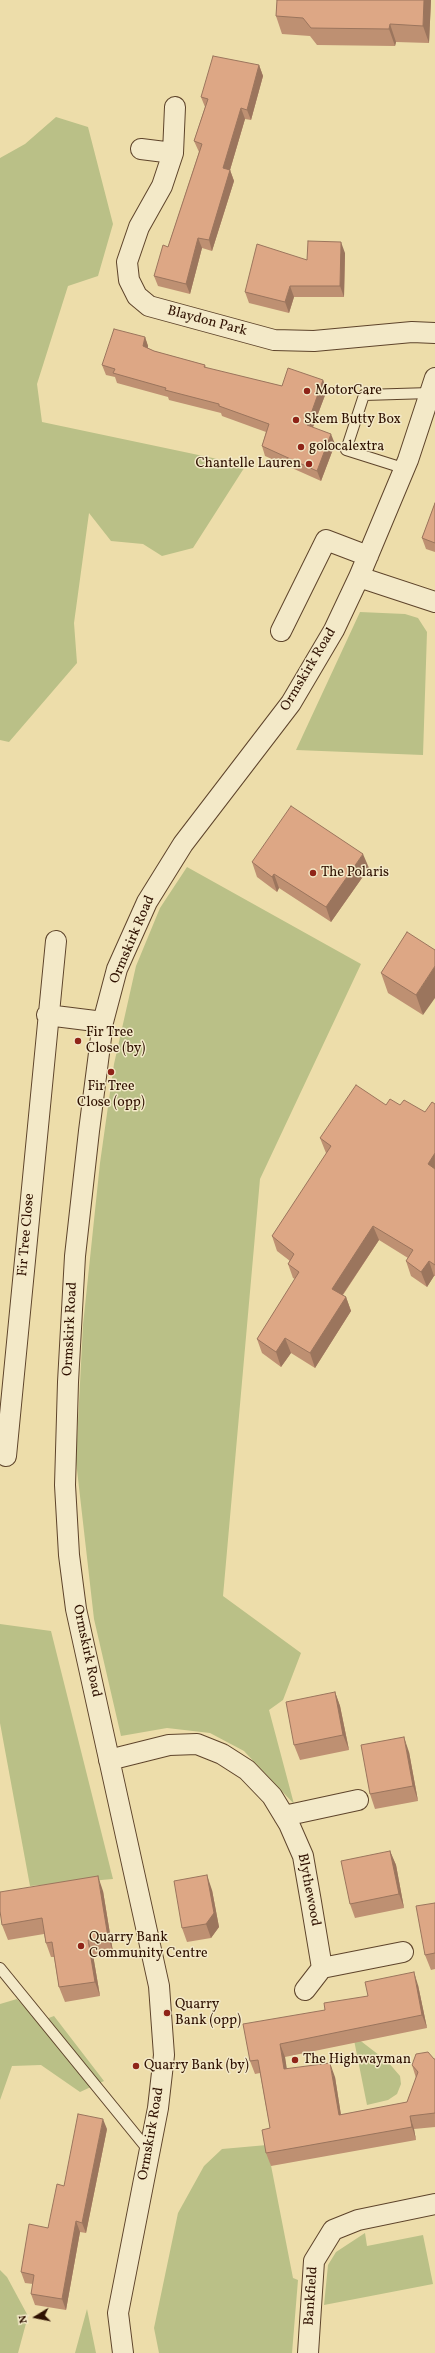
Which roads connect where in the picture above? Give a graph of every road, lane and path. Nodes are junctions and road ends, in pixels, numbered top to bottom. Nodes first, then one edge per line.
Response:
1 (175, 107) dead end
2 (141, 149) dead end
3 (173, 153) junction
4 (435, 333) edge
5 (433, 386) edge
6 (403, 468) junction
7 (368, 556) junction
8 (359, 577) junction
9 (435, 602) edge
10 (281, 631) dead end
11 (56, 941) dead end
12 (47, 1015) junction
13 (103, 1022) junction
14 (6, 1456) dead end
15 (109, 1760) junction
16 (358, 1800) dead end
17 (284, 1816) junction
18 (403, 1952) dead end
19 (0, 1968) edge
20 (322, 1968) junction
21 (305, 1990) dead end
22 (149, 2151) junction
23 (435, 2204) edge
24 (123, 2353) edge
25 (308, 2353) edge

1 - 3 street, Blaydon Park
2 - 3 street
3 - 4 street, Blaydon Park
5 - 6 street, Ormskirk Road
5 - 6 lane
6 - 7 street, Ormskirk Road
7 - 8 street, Ormskirk Road
7 - 10 street
8 - 9 street
8 - 13 street, Ormskirk Road
11 - 12 street, Fir Tree Close
12 - 13 street
12 - 14 street, Fir Tree Close
13 - 15 street, Ormskirk Road
15 - 17 street, Blythewood
15 - 22 street, Ormskirk Road
16 - 17 street
17 - 20 street, Blythewood
18 - 20 street
19 - 22 lane
20 - 21 street
22 - 24 street, Ormskirk Road
23 - 25 street, Bankfield

